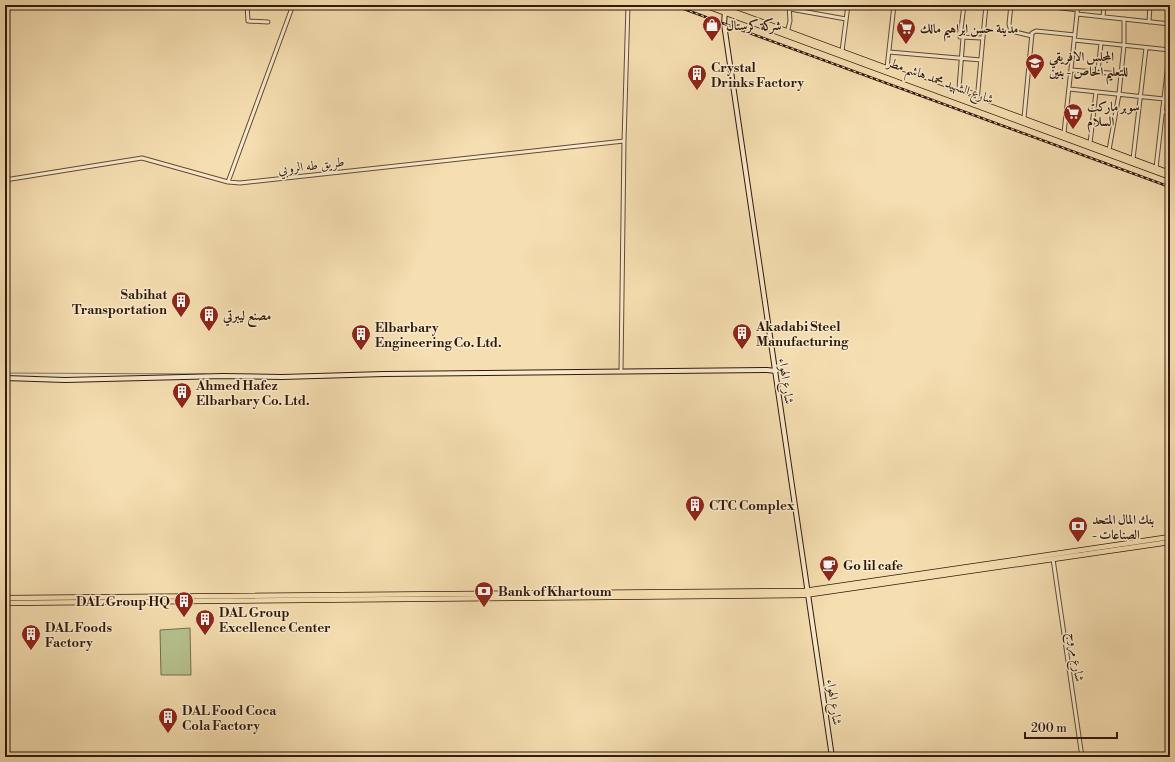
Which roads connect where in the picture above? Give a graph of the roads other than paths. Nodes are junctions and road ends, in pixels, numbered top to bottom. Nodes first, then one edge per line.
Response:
1 (247, 5) edge
2 (293, 5) edge
3 (628, 5) edge
4 (704, 5) edge
5 (716, 5) edge
6 (790, 5) edge
7 (848, 5) edge
8 (894, 5) edge
9 (964, 5) edge
10 (986, 5) edge
11 (1011, 5) edge
12 (1038, 5) edge
13 (1078, 5) edge
14 (1104, 5) edge
15 (1150, 5) edge
16 (725, 9) edge
17 (790, 9) junction
18 (1078, 10) junction
19 (1077, 14) junction
20 (1103, 17) junction
21 (846, 19) junction
22 (1124, 19) junction
23 (268, 22) dead end
24 (1149, 22) junction
25 (1170, 24) edge
26 (787, 33) junction
27 (1075, 35) junction
28 (1032, 36) junction
29 (963, 38) junction
30 (982, 38) junction
31 (1074, 40) junction
32 (1101, 43) junction
33 (1124, 45) junction
34 (1170, 46) edge
35 (1146, 48) junction
36 (1170, 50) edge
37 (842, 51) junction
38 (888, 52) junction
39 (962, 58) junction
40 (981, 60) junction
41 (886, 70) junction
42 (1071, 70) junction
43 (1098, 71) junction
44 (1121, 74) junction
45 (959, 88) junction
46 (1069, 89) junction
47 (1096, 92) junction
48 (1119, 94) junction
49 (956, 95) junction
50 (977, 95) junction
51 (1141, 97) junction
52 (1164, 99) junction
53 (977, 101) junction
54 (1163, 112) junction
55 (1170, 113) edge
56 (1024, 118) junction
57 (1064, 133) junction
58 (624, 141) junction
59 (1090, 143) junction
60 (1109, 150) junction
61 (1133, 159) junction
62 (1156, 168) junction
63 (1170, 173) edge
64 (1170, 177) edge
65 (5, 180) edge
66 (228, 182) junction
67 (620, 371) junction
68 (776, 371) junction
69 (5, 378) edge
70 (1170, 537) edge
71 (1170, 542) edge
72 (1053, 559) junction
73 (952, 572) junction
74 (808, 593) junction
75 (5, 598) edge
76 (111, 599) junction
77 (5, 603) edge
78 (1170, 756) edge
79 (832, 757) edge
80 (1082, 757) edge
81 (1165, 757) edge

1 - 23 street
2 - 66 street
3 - 58 street
4 - 16 main road, شارع الشهيد محمد هاشم مطر
5 - 16 main road, شارع الشهيد محمد هاشم مطر
6 - 17 street
7 - 21 street
8 - 38 street
9 - 29 street
10 - 30 street
11 - 28 street
12 - 18 street
13 - 18 street
14 - 20 street
15 - 24 street
16 - 26 main road, شارع الشهيد محمد هاشم مطر
16 - 68 street, شارع الهواء
17 - 21 street
17 - 26 street
18 - 19 street
19 - 20 street
19 - 27 street
20 - 22 street
21 - 37 street
22 - 24 street
22 - 33 street
24 - 25 street
26 - 37 main road, شارع الشهيد محمد هاشم مطر
26 - 41 main road, شارع الشهيد محمد هاشم مطر
27 - 28 street
27 - 31 street
28 - 56 street
29 - 30 street
29 - 39 street
30 - 40 street
31 - 32 street
31 - 42 street
32 - 33 street
32 - 43 street
33 - 35 street
33 - 44 street
34 - 36 street
35 - 36 street
35 - 51 street
36 - 52 street
37 - 41 main road, شارع الشهيد محمد هاشم مطر
38 - 39 street
38 - 41 street
39 - 40 street
39 - 45 street
40 - 50 street
41 - 49 main road, شارع الشهيد محمد هاشم مطر
42 - 43 street
42 - 46 street
43 - 44 street
44 - 48 street
45 - 49 street
45 - 50 street
46 - 47 street
46 - 57 street
47 - 48 street
47 - 59 street
48 - 51 street
48 - 60 street
49 - 53 main road, شارع الشهيد محمد هاشم مطر
49 - 64 main road, شارع الشهيد محمد هاشم مطر
50 - 53 street
51 - 52 street
51 - 61 street
52 - 54 street
53 - 56 main road, شارع الشهيد محمد هاشم مطر
54 - 55 street
54 - 62 street
56 - 57 main road, شارع الشهيد محمد هاشم مطر
57 - 59 main road, شارع الشهيد محمد هاشم مطر
58 - 66 street, طريق طه الروبي
58 - 67 street
59 - 60 main road, شارع الشهيد محمد هاشم مطر
60 - 61 main road, شارع الشهيد محمد هاشم مطر
61 - 62 main road, شارع الشهيد محمد هاشم مطر
62 - 63 main road, شارع الشهيد محمد هاشم مطر
65 - 66 street, طريق طه الروبي
67 - 68 street
67 - 69 street
68 - 74 street, شارع الهواء
70 - 73 main road
71 - 72 main road
72 - 73 main road
72 - 80 street, شارع مروج
73 - 74 main road
74 - 76 main road
74 - 79 street, شارع الهواء
75 - 76 main road
76 - 77 main road
78 - 81 street

